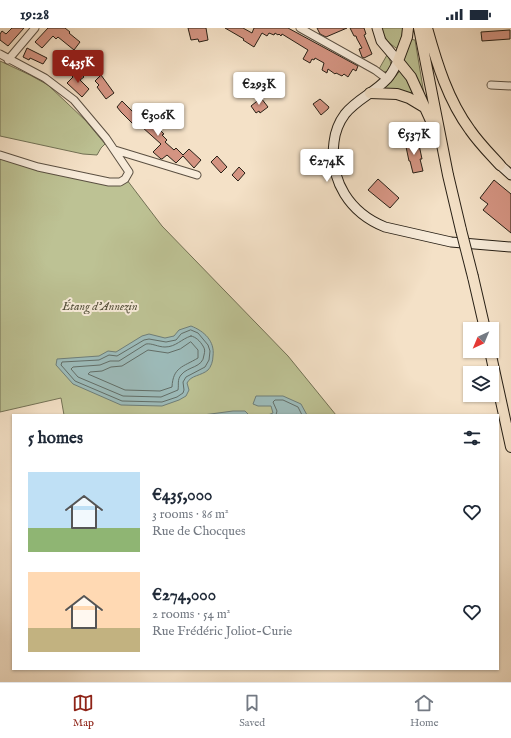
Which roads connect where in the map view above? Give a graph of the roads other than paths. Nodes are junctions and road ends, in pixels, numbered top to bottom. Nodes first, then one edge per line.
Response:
1 (36, 28) edge
2 (300, 28) edge
3 (377, 28) edge
4 (408, 28) edge
5 (419, 28) edge
6 (427, 28) edge
7 (0, 54) edge
8 (8, 60) junction
9 (398, 61) junction
10 (387, 79) junction
11 (491, 85) dead end
12 (511, 86) edge
13 (370, 93) junction
14 (424, 107) junction
15 (115, 150) junction
16 (0, 155) edge
17 (500, 165) joint
18 (197, 175) dead end
19 (448, 175) junction
20 (511, 175) edge
21 (511, 247) edge
22 (484, 322) edge
23 (492, 358) edge
24 (511, 447) edge

1 - 8 street
2 - 10 street
3 - 9 street
4 - 9 main road
5 - 19 main road
6 - 17 main road
7 - 8 street
8 - 15 street
9 - 10 street
9 - 14 main road
10 - 13 street
11 - 12 street
13 - 14 main road
13 - 21 street
14 - 19 main road
15 - 16 street
15 - 18 street
17 - 20 street
19 - 22 main road, bridge
23 - 24 main road

